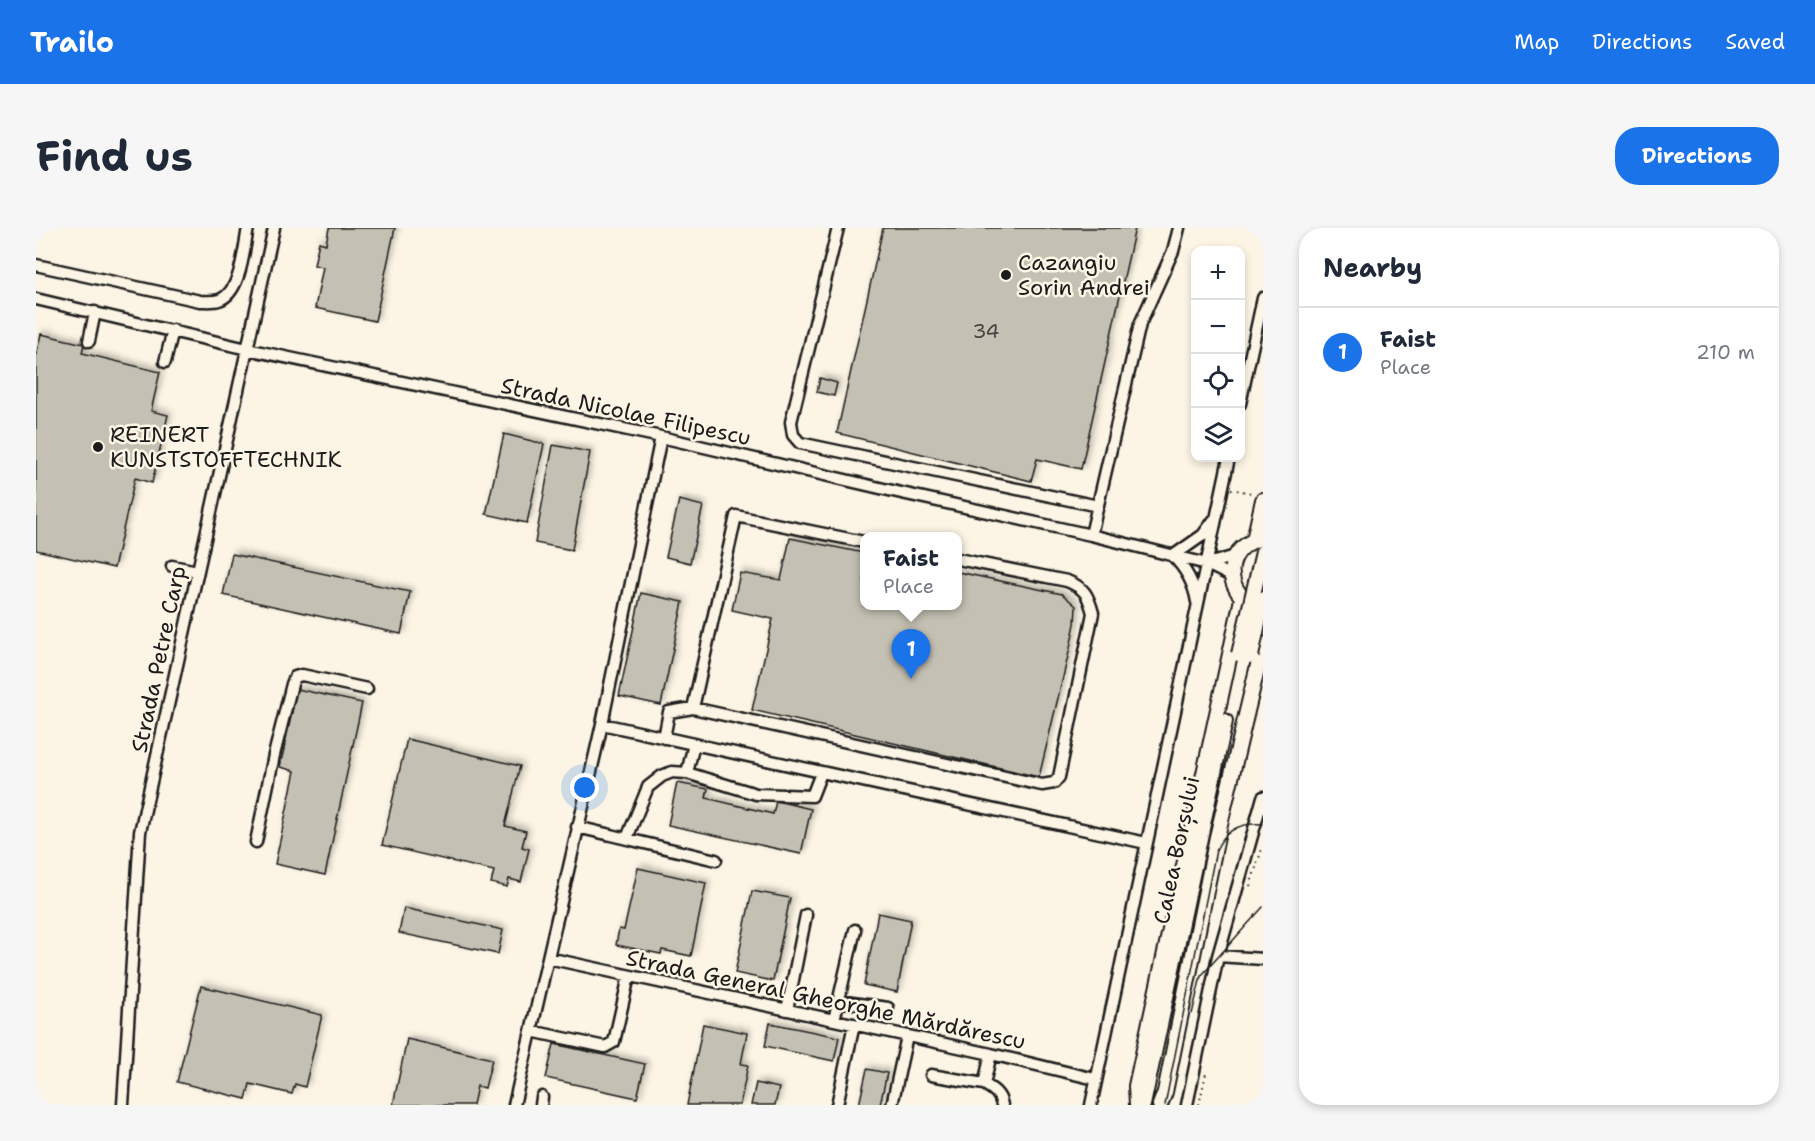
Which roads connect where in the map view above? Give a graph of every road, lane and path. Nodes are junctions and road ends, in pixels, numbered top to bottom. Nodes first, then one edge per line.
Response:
1 (248, 228) edge
2 (274, 228) edge
3 (838, 228) edge
4 (1179, 228) edge
5 (36, 265) edge
6 (1263, 298) edge
7 (36, 299) edge
8 (95, 312) junction
9 (173, 330) junction
10 (89, 341) dead end
11 (247, 349) junction
12 (165, 362) dead end
13 (1245, 381) edge
14 (661, 437) junction
15 (1228, 462) edge
16 (1223, 488) junction
17 (1258, 496) edge
18 (1098, 506) junction
19 (1216, 518) junction
20 (1091, 535) junction
21 (1259, 539) edge
22 (860, 541) edge
23 (1263, 552) edge
24 (1173, 556) junction
25 (1236, 556) junction
26 (962, 561) edge
27 (1207, 564) junction
28 (172, 566) dead end
29 (198, 571) junction
30 (1232, 576) junction
31 (1242, 599) junction
32 (1263, 599) edge
33 (1198, 605) junction
34 (1263, 608) edge
35 (1263, 644) edge
36 (1245, 655) junction
37 (367, 688) dead end
38 (693, 708) junction
39 (602, 724) junction
40 (664, 738) junction
41 (694, 744) junction
42 (687, 773) junction
43 (821, 773) junction
44 (1263, 796) edge
45 (578, 827) junction
46 (627, 838) junction
47 (256, 842) dead end
48 (1146, 843) junction
49 (1263, 846) edge
50 (716, 860) dead end
51 (1250, 887) dead end
52 (806, 915) dead end
53 (855, 930) dead end
54 (1218, 956) junction
55 (548, 958) junction
56 (1263, 959) edge
57 (629, 976) junction
58 (838, 1001) junction
59 (888, 1008) dead end
60 (787, 1010) junction
61 (834, 1020) junction
62 (854, 1024) junction
63 (531, 1030) junction
64 (908, 1036) junction
65 (991, 1054) junction
66 (1206, 1071) dead end
67 (931, 1075) dead end
68 (1095, 1080) junction
69 (984, 1084) junction
70 (123, 1105) edge
71 (514, 1105) edge
72 (837, 1105) edge
73 (892, 1105) edge
74 (1002, 1105) edge
75 (1091, 1105) edge
76 (1137, 1105) edge
77 (1143, 1105) edge
78 (1157, 1105) edge
79 (1187, 1105) edge
80 (1199, 1105) edge

1 - 5 street
2 - 11 street, Strada Petre Carp
3 - 18 street
4 - 18 street
6 - 13 street
7 - 8 street, Strada Nicolae Filipescu
8 - 9 street, Strada Nicolae Filipescu
8 - 10 street
9 - 11 street, Strada Nicolae Filipescu
9 - 12 street
11 - 14 street, Strada Nicolae Filipescu
11 - 29 street, Strada Petre Carp
14 - 20 street, Strada Nicolae Filipescu
14 - 39 street
15 - 16 street
16 - 17 path
16 - 19 street
17 - 21 main road
18 - 20 street
19 - 24 street
19 - 27 street
20 - 24 street, Strada Nicolae Filipescu
21 - 25 main road
22 - 38 street
23 - 36 main road, Calea Borșului, bridge
24 - 27 street, Strada Nicolae Filipescu
24 - 33 street
25 - 27 street, Strada Nicolae Filipescu
25 - 30 main road
26 - 38 street
27 - 30 street, Strada Nicolae Filipescu
27 - 33 street
28 - 29 street
29 - 70 street, Strada Petre Carp
30 - 31 main road
31 - 34 main road
31 - 76 main road
32 - 36 main road, Calea Borșului, bridge
33 - 48 street
35 - 78 main road
36 - 77 main road, Calea Borșului
36 - 78 main road, Calea Borșului
37 - 47 street
38 - 40 street
39 - 40 street
39 - 45 street
40 - 41 street
41 - 42 street
41 - 43 street
42 - 43 street
42 - 46 street
43 - 48 street
44 - 54 street
45 - 46 street
45 - 55 street
46 - 50 street
48 - 68 street
49 - 51 path
52 - 60 street
53 - 58 street
54 - 56 street
54 - 79 street
55 - 57 street, Strada General Gheorghe Mărdărescu
55 - 63 street
57 - 60 street, Strada General Gheorghe Mărdărescu
57 - 63 street
58 - 59 street
58 - 61 street
60 - 61 street, Strada General Gheorghe Mărdărescu
61 - 62 street, Strada General Gheorghe Mărdărescu
62 - 64 street, Strada General Gheorghe Mărdărescu
62 - 72 street
63 - 71 street
64 - 65 street, Strada General Gheorghe Mărdărescu
64 - 73 street
65 - 68 street, Strada General Gheorghe Mărdărescu
65 - 69 street
66 - 80 path
67 - 69 street
68 - 75 street
69 - 74 street

